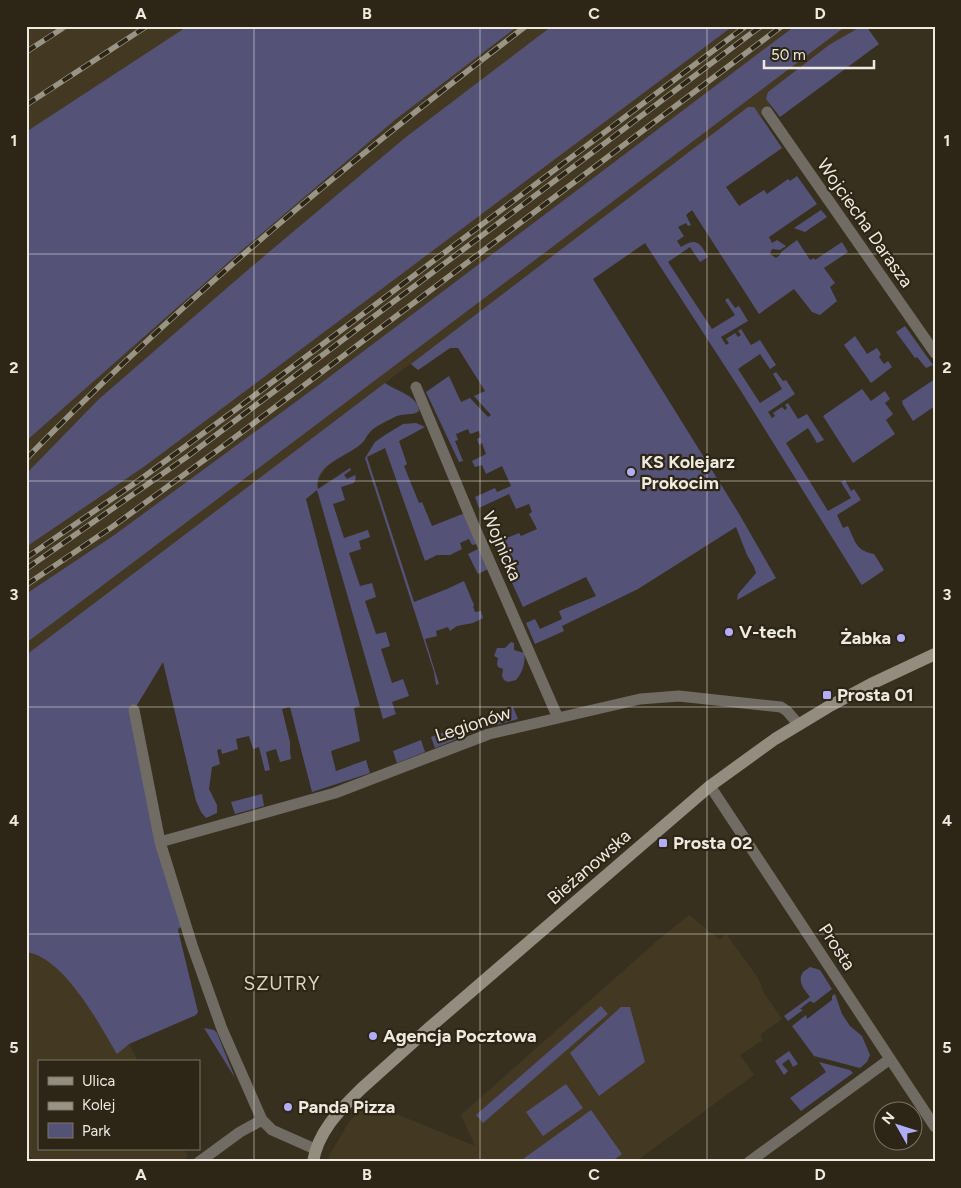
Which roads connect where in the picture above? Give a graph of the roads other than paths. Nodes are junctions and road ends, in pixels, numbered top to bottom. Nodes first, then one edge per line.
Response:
1 (766, 112) dead end
2 (935, 353) edge
3 (416, 387) dead end
4 (935, 654) edge
5 (134, 710) dead end
6 (558, 718) junction
7 (799, 725) junction
8 (710, 786) junction
9 (160, 842) junction
10 (890, 1059) junction
11 (262, 1120) junction
12 (935, 1127) edge
13 (314, 1155) edge
14 (199, 1162) edge
15 (749, 1162) edge

1 - 2 street, Wojciecha Darasza
3 - 6 street, Wojnicka
4 - 7 street, Bieżanowska
5 - 9 street
6 - 7 street, Legionów
6 - 9 street, Legionów
7 - 8 street, Bieżanowska
8 - 10 street, Prosta
8 - 13 street, Bieżanowska
9 - 11 street
10 - 12 street, Prosta
10 - 15 street
11 - 13 street
11 - 14 street

